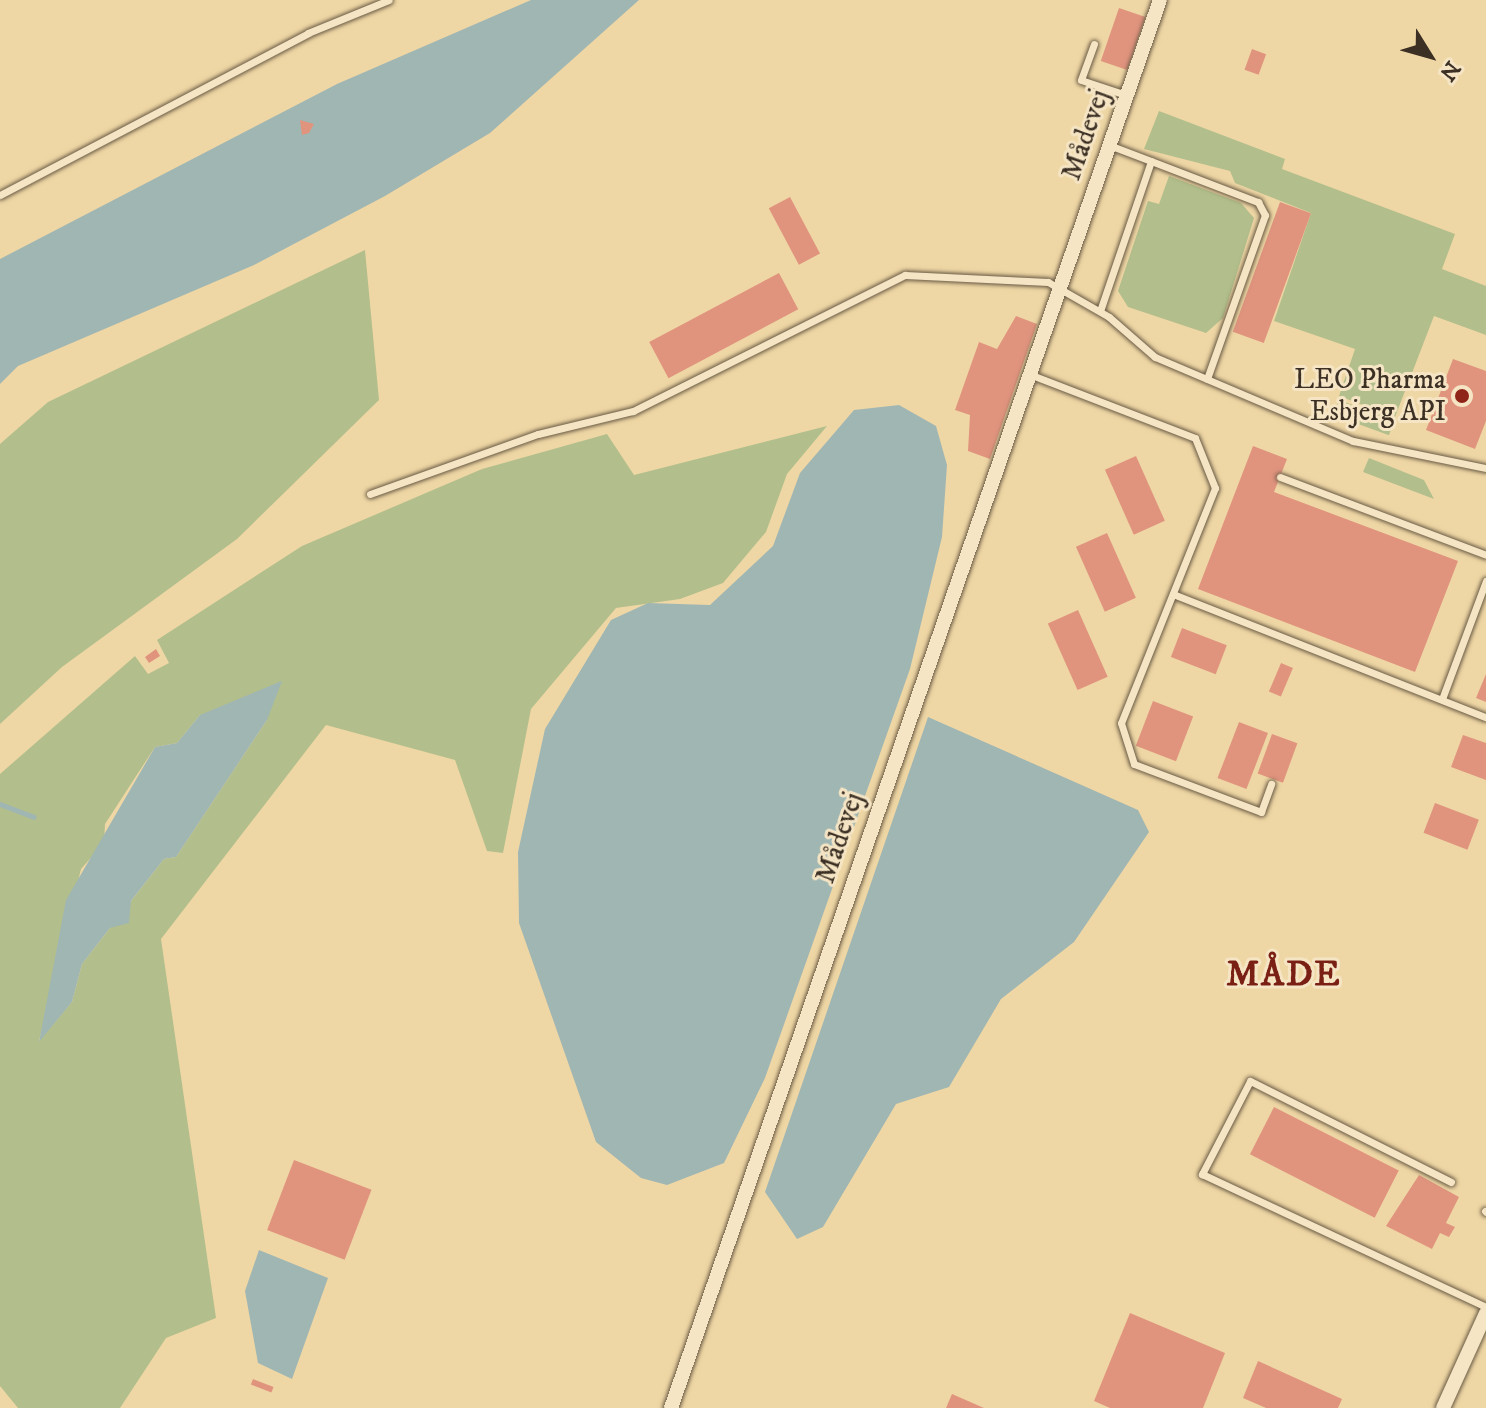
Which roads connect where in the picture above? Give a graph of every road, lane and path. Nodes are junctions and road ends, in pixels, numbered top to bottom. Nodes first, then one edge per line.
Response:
1 (389, 0) edge
2 (1160, 0) edge
3 (1094, 44) dead end
4 (1127, 95) junction
5 (1109, 145) junction
6 (1151, 161) junction
7 (0, 195) edge
8 (1060, 286) junction
9 (1100, 311) junction
10 (1029, 374) junction
11 (1207, 379) junction
12 (1486, 468) edge
13 (1280, 477) dead end
14 (370, 494) dead end
15 (1486, 555) edge
16 (1486, 581) edge
17 (1173, 594) junction
18 (1442, 699) junction
19 (1486, 717) edge
20 (1271, 784) dead end
21 (1451, 1182) dead end
22 (1485, 1315) edge
23 (671, 1408) edge
24 (1443, 1408) edge

1 - 7 lane
2 - 4 street, Mådevej
3 - 4 lane
4 - 5 street, Mådevej
5 - 6 lane
5 - 8 street, Mådevej
6 - 9 lane
6 - 11 lane
8 - 9 lane
8 - 10 street, Mådevej
8 - 14 lane
9 - 11 lane
10 - 17 lane
10 - 23 street, Mådevej
11 - 12 lane
13 - 15 lane
16 - 18 lane
17 - 18 lane
17 - 20 lane
18 - 19 lane
21 - 22 lane
22 - 24 street

